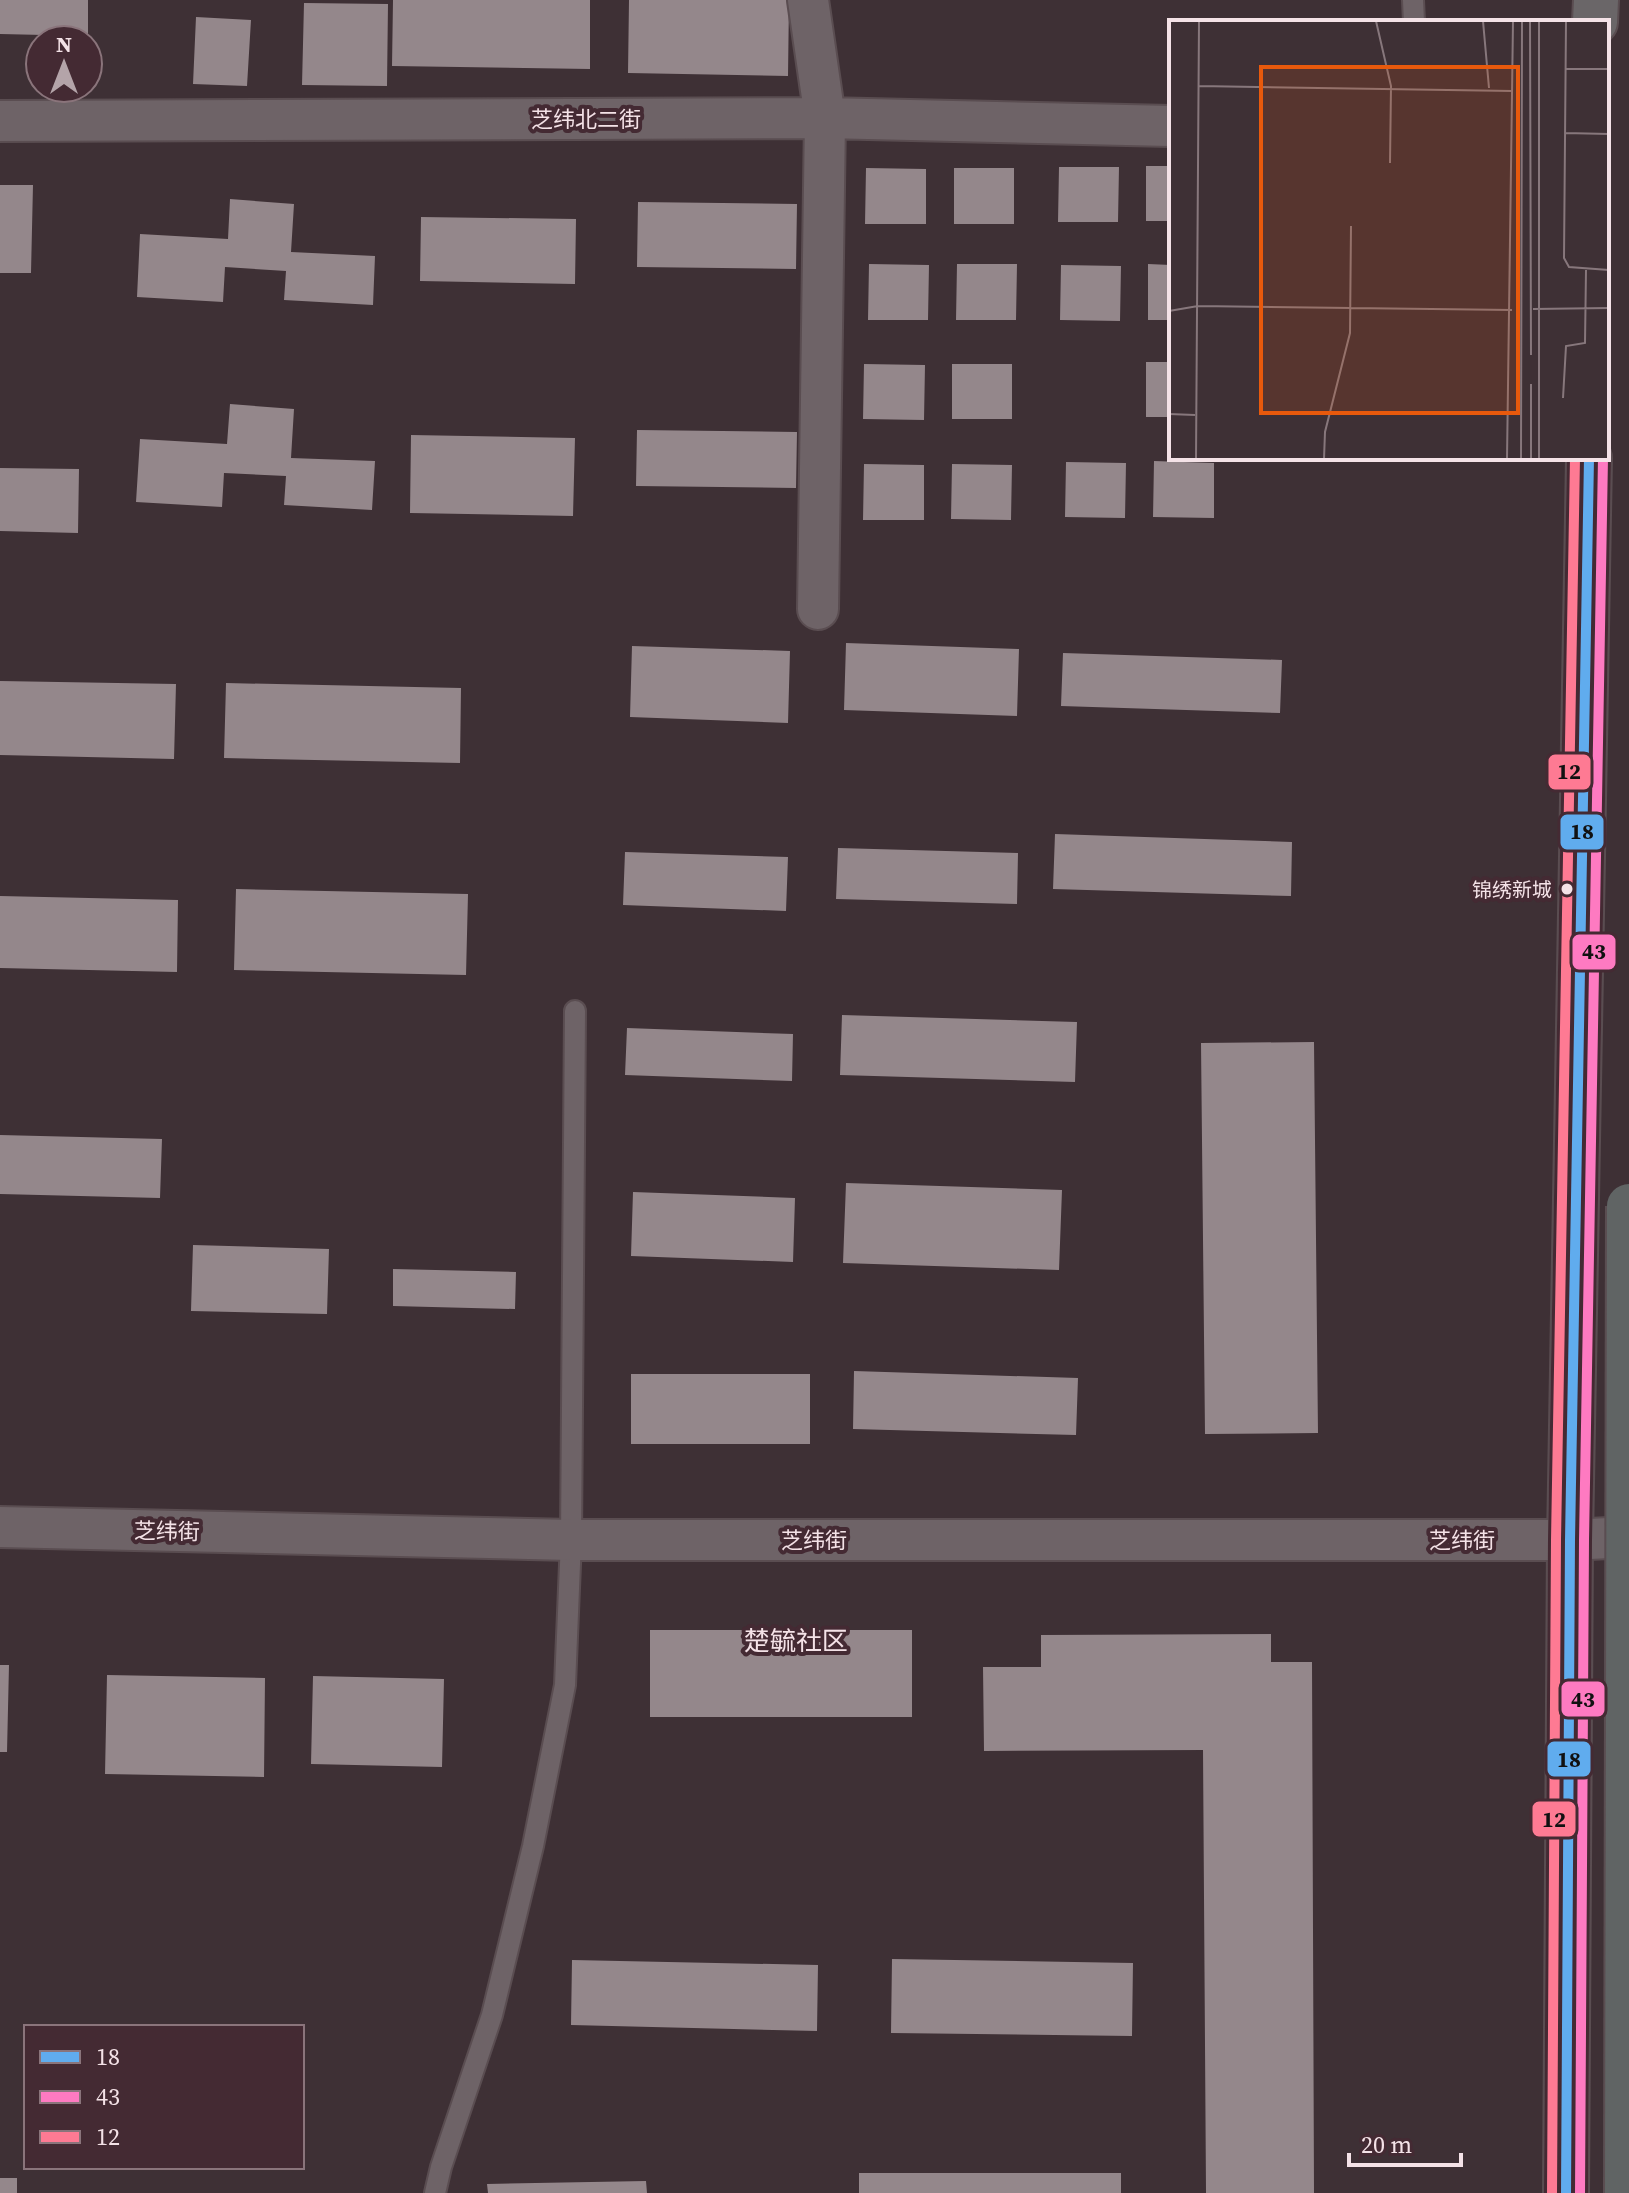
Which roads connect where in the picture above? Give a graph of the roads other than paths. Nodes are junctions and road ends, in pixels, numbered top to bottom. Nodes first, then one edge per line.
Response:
1 (808, 0) edge
2 (1413, 0) edge
3 (1596, 0) edge
4 (1414, 20) edge
5 (1595, 20) edge
6 (825, 118) junction
7 (0, 121) edge
8 (1169, 126) edge
9 (1589, 460) edge
10 (818, 609) dead end
11 (575, 1011) dead end
12 (1629, 1206) edge
13 (0, 1527) edge
14 (1629, 1537) edge
15 (571, 1540) junction
16 (1570, 1540) junction
17 (435, 2193) edge
18 (1566, 2193) edge
19 (1627, 2193) edge

1 - 6 street
2 - 4 lane
3 - 5 main road
6 - 7 street, 芝纬北二街
6 - 8 street, 芝纬北二街
6 - 10 street
9 - 16 main road
11 - 15 lane
12 - 19 highway, bridge
13 - 15 street, 芝纬街
14 - 16 street, 芝纬街
15 - 16 street, 芝纬街
15 - 17 lane
16 - 18 main road

